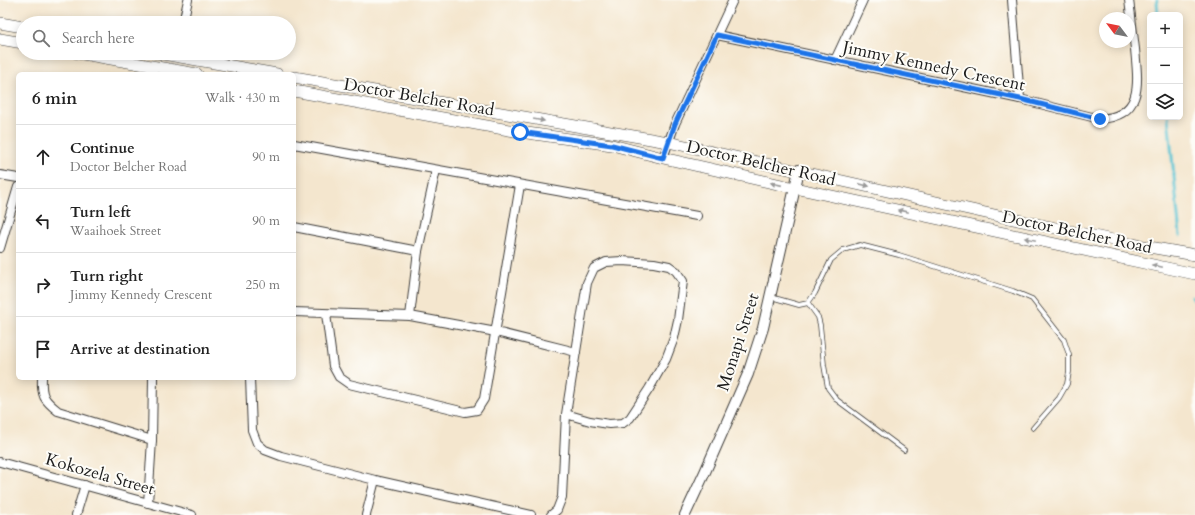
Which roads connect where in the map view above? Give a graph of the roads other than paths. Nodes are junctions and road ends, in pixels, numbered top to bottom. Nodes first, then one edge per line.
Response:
1 (188, 0) edge
2 (733, 0) edge
3 (863, 0) edge
4 (1012, 0) edge
5 (1129, 0) edge
6 (185, 16) edge
7 (0, 23) edge
8 (16, 26) edge
9 (717, 35) junction
10 (0, 39) edge
11 (16, 42) edge
12 (117, 60) edge
13 (176, 60) edge
14 (203, 60) edge
15 (835, 60) junction
16 (175, 70) junction
17 (186, 72) edge
18 (266, 72) edge
19 (296, 77) edge
20 (296, 91) edge
21 (1020, 99) junction
22 (668, 142) junction
23 (296, 144) edge
24 (663, 158) junction
25 (436, 170) junction
26 (799, 170) junction
27 (0, 175) edge
28 (16, 178) edge
29 (520, 185) junction
30 (795, 188) junction
31 (16, 194) edge
32 (697, 216) dead end
33 (296, 227) edge
34 (0, 248) edge
35 (418, 250) junction
36 (1195, 255) edge
37 (1195, 274) edge
38 (770, 297) junction
39 (808, 304) junction
40 (296, 312) edge
41 (326, 314) junction
42 (410, 316) junction
43 (496, 332) junction
44 (576, 352) junction
45 (42, 380) edge
46 (152, 380) edge
47 (250, 380) edge
48 (566, 414) junction
49 (1033, 428) dead end
50 (152, 440) junction
51 (904, 450) dead end
52 (0, 462) edge
53 (375, 480) junction
54 (85, 485) junction
55 (148, 503) junction
56 (76, 515) edge
57 (192, 515) edge
58 (366, 515) edge
59 (531, 515) edge
60 (551, 515) edge
61 (685, 515) edge

1 - 6 street
2 - 9 street
3 - 15 street
4 - 21 street
5 - 21 street, Jimmy Kennedy Crescent
7 - 8 main road
9 - 15 street, Jimmy Kennedy Crescent
9 - 22 street
10 - 11 main road
12 - 16 main road
13 - 16 street
14 - 18 main road
15 - 21 street, Jimmy Kennedy Crescent
16 - 17 main road
19 -> 22 main road, Doctor Belcher Road
20 - 24 main road, Doctor Belcher Road
22 - 24 street
22 - 26 main road, Doctor Belcher Road
23 - 25 street
30 -> 24 main road, Doctor Belcher Road
25 - 29 street
25 - 35 street
26 - 30 street, Monapi Street
26 -> 36 main road, Doctor Belcher Road
27 - 28 street
29 - 32 street
29 - 43 street
37 -> 30 main road, Doctor Belcher Road
30 - 38 street, Monapi Street
31 - 34 street
33 - 35 street
35 - 42 street
38 - 39 lane
38 - 61 street, Monapi Street
39 - 49 lane
39 - 51 lane
40 - 41 street
41 - 42 street
41 - 43 street
42 - 43 street
43 - 44 street
44 - 48 street
44 - 48 street
45 - 50 street
46 - 50 street
47 - 53 street
48 - 60 street
50 - 55 street
52 - 54 street, Kokozela Street
53 - 58 street
53 - 59 street
54 - 55 street, Kokozela Street
54 - 56 street
55 - 57 street, Kokozela Street

